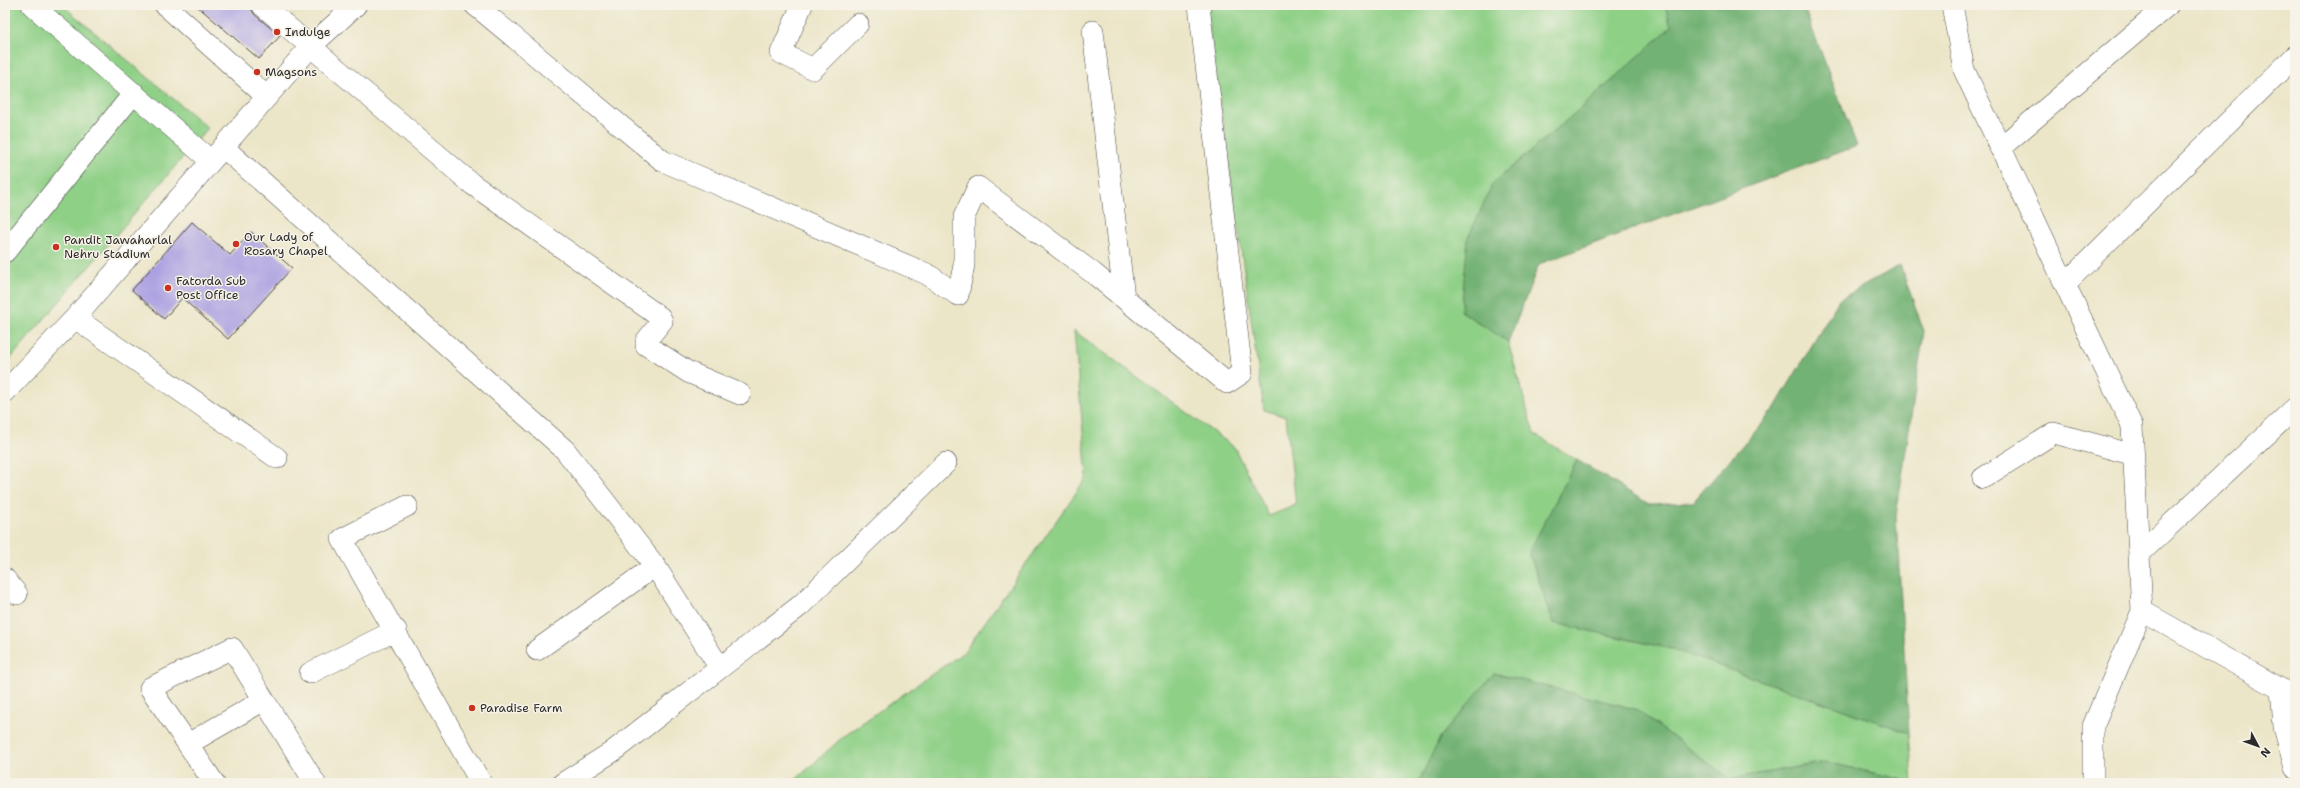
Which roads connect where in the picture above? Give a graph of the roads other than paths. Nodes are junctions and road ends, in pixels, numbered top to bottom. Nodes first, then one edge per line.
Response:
1 (32, 5) edge
2 (164, 5) edge
3 (262, 5) edge
4 (356, 5) edge
5 (475, 5) edge
6 (802, 5) edge
7 (1199, 5) edge
8 (1952, 5) edge
9 (2168, 5) edge
10 (858, 24) dead end
11 (1093, 31) dead end
12 (311, 46) junction
13 (2295, 56) edge
14 (134, 93) junction
15 (267, 96) junction
16 (2000, 148) junction
17 (217, 154) junction
18 (5, 252) edge
19 (2065, 284) junction
20 (1124, 298) junction
21 (75, 318) junction
22 (5, 392) edge
23 (740, 394) dead end
24 (2295, 408) edge
25 (2134, 455) junction
26 (277, 458) dead end
27 (946, 463) dead end
28 (1983, 478) dead end
29 (407, 506) dead end
30 (2139, 554) junction
31 (655, 566) junction
32 (2142, 611) junction
33 (396, 630) junction
34 (537, 650) dead end
35 (720, 668) junction
36 (310, 672) dead end
37 (2288, 693) edge
38 (264, 700) junction
39 (188, 744) junction
40 (2295, 768) edge
41 (214, 783) edge
42 (315, 783) edge
43 (481, 783) edge
44 (563, 783) edge
45 (2092, 783) edge

1 - 14 street
2 - 15 street
3 - 12 street
4 - 12 street
5 - 20 street
6 - 10 street
7 - 20 street
8 - 16 street
9 - 16 street
11 - 20 street
12 - 15 street
12 - 23 street
13 - 19 street
14 - 17 street
14 - 18 street
15 - 17 street
16 - 19 street
17 - 21 street
17 - 31 street
19 - 25 street
21 - 22 street
21 - 26 street
24 - 30 street
25 - 28 street
25 - 30 street
27 - 35 street
29 - 33 street
30 - 32 street
31 - 34 street
31 - 35 street
32 - 37 street
32 - 45 street
33 - 36 street
33 - 43 street
35 - 44 street
37 - 40 street
38 - 39 street
38 - 39 street
38 - 42 street
39 - 41 street

